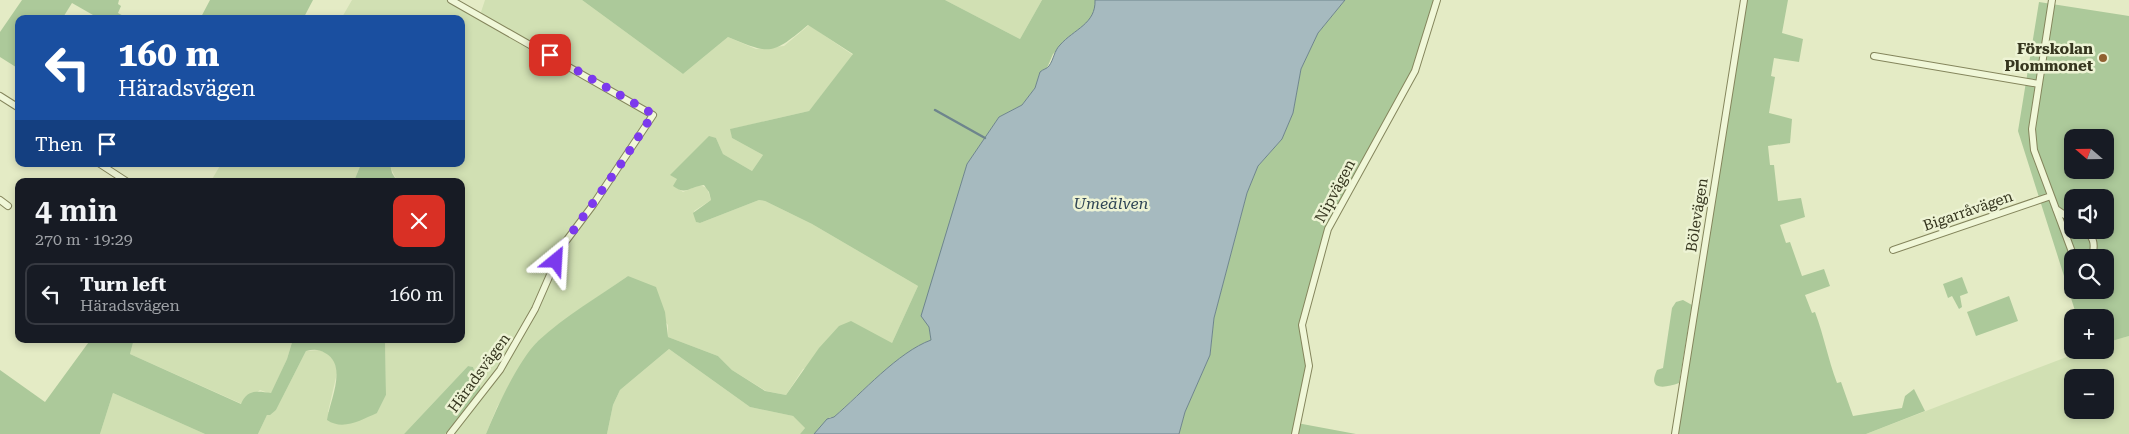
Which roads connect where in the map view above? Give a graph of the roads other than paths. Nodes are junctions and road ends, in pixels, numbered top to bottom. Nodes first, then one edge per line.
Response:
1 (451, 0) edge
2 (1437, 0) edge
3 (1744, 0) edge
4 (2052, 0) edge
5 (1874, 56) dead end
6 (2038, 84) junction
7 (0, 96) edge
8 (15, 105) edge
9 (105, 167) edge
10 (121, 178) edge
11 (2051, 196) junction
12 (0, 200) edge
13 (8, 206) dead end
14 (2056, 209) junction
15 (2064, 214) edge
16 (2064, 230) edge
17 (2067, 239) edge
18 (2092, 239) edge
19 (1893, 250) dead end
20 (450, 434) edge
21 (1295, 434) edge
22 (1675, 434) edge

1 - 20 street, Häradsvägen
2 - 21 street, Nipvägen
3 - 22 street, Bölevägen
4 - 6 street
5 - 6 street
6 - 11 street
7 - 8 street
9 - 10 street
11 - 14 street
11 - 19 street, Bigarråvägen
12 - 13 street
14 - 15 street
14 - 16 street
17 - 18 street

